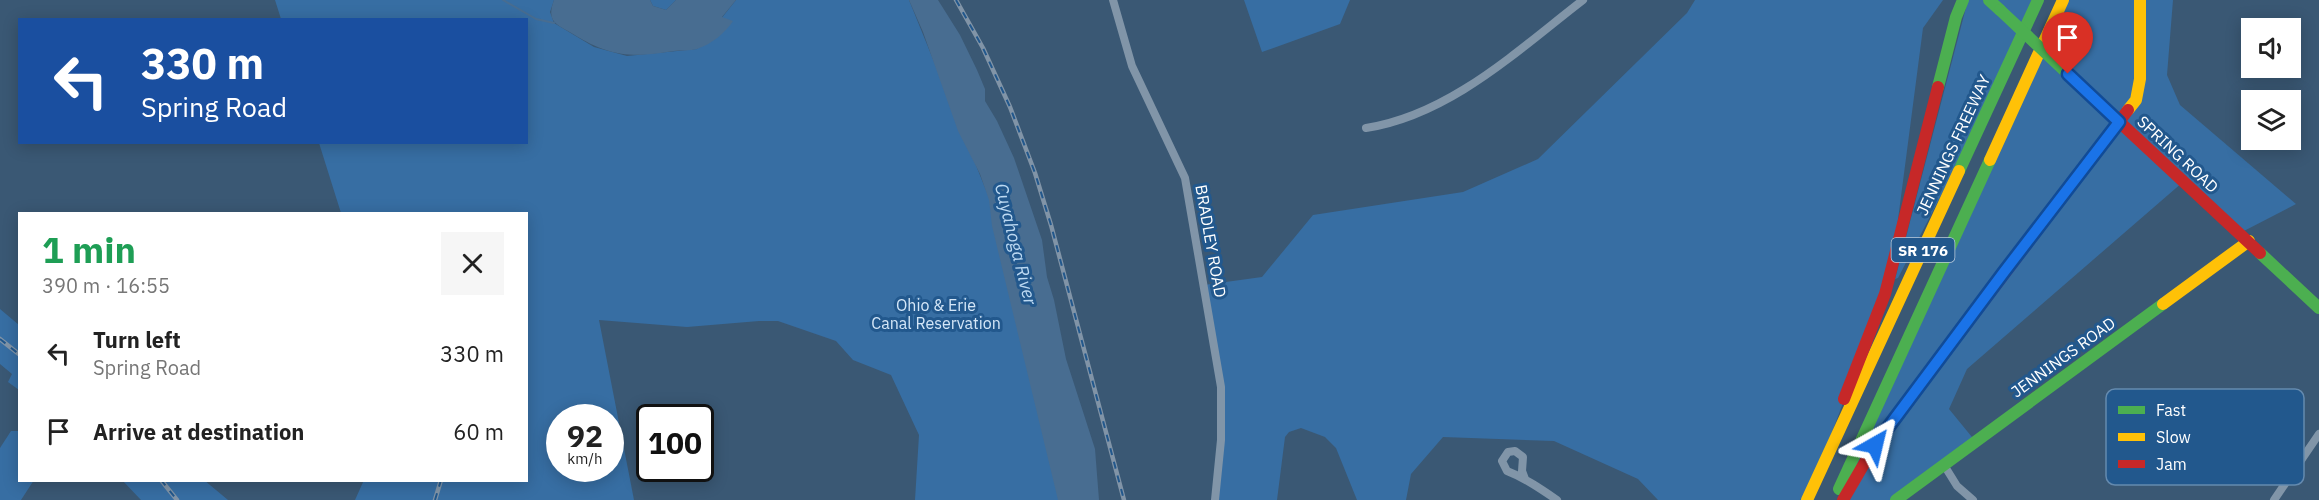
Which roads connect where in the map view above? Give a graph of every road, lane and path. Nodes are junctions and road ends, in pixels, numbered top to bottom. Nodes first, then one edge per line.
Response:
1 (1113, 0) edge
2 (1582, 0) edge
3 (1963, 0) edge
4 (1989, 0) edge
5 (2038, 0) edge
6 (2063, 0) edge
7 (2140, 0) edge
8 (2119, 122) junction
9 (1366, 128) dead end
10 (2249, 241) junction
11 (2319, 308) edge
12 (2319, 434) edge
13 (2304, 456) edge
14 (1826, 458) junction
15 (1944, 465) junction
16 (1525, 479) dead end
17 (2284, 485) edge
18 (1215, 500) edge
19 (1557, 500) edge
20 (1807, 500) edge
21 (1834, 500) edge
22 (1844, 500) edge
23 (1896, 500) edge
24 (1973, 500) edge
25 (2274, 500) edge

1 - 18 street, BRADLEY ROAD
2 - 9 street
3 - 14 main road
4 - 8 main road, SPRING ROAD, bridge
5 - 14 main road, JENNINGS FREEWAY / SR 176
6 - 21 main road, SR 176
7 - 8 main road
8 - 10 main road, SPRING ROAD
8 - 22 main road
10 - 11 main road, SPRING ROAD
10 - 15 main road, JENNINGS ROAD
12 - 13 street
14 - 20 main road, JENNINGS FREEWAY / SR 176
15 - 23 main road, JENNINGS ROAD
15 - 24 street
16 - 19 street
17 - 25 street

